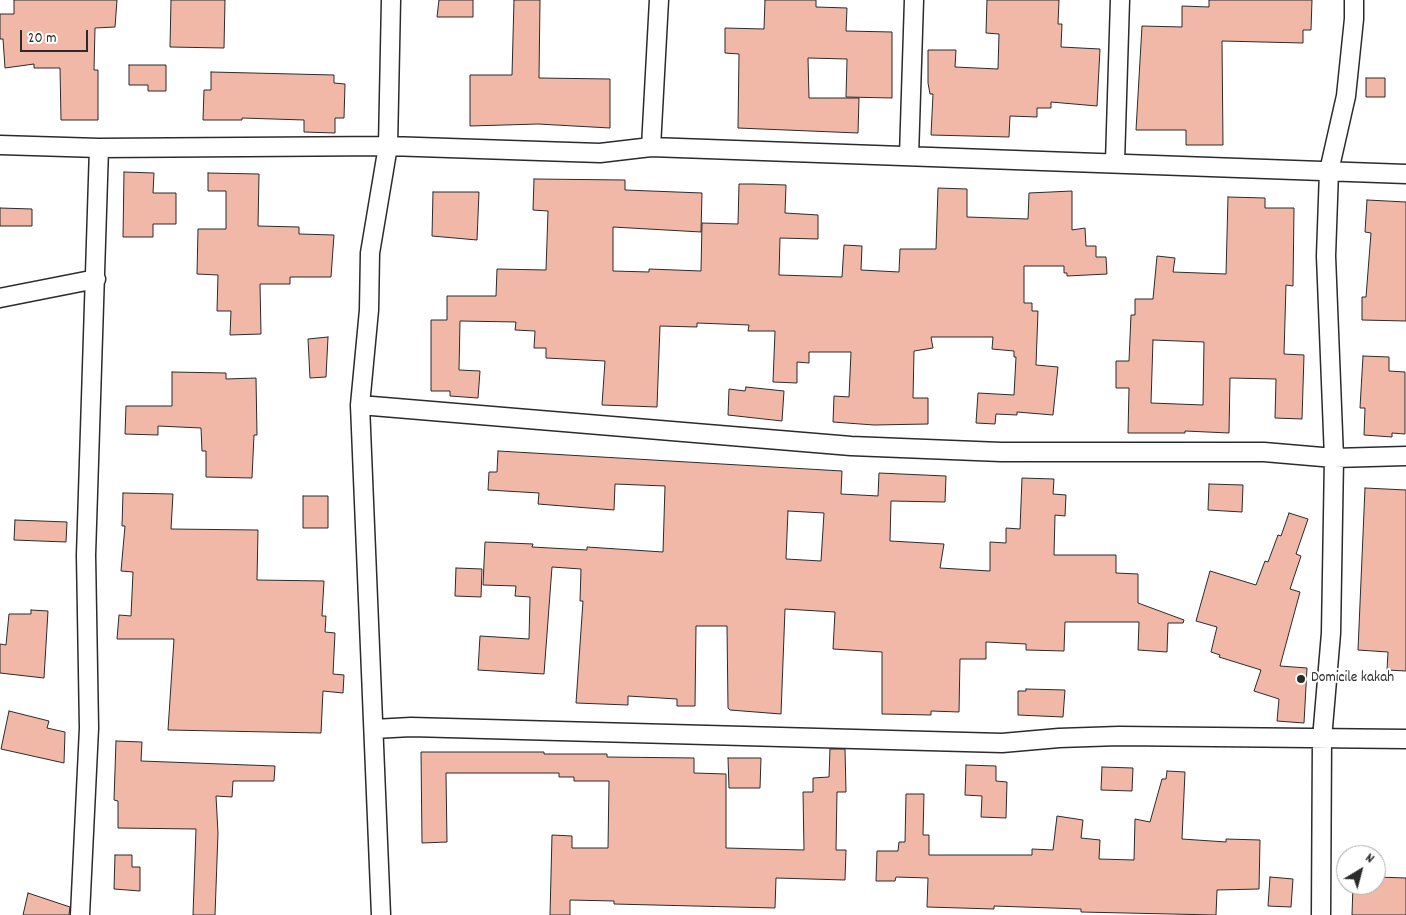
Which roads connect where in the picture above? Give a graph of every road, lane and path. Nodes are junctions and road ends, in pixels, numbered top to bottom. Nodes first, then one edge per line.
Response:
1 (391, 0) edge
2 (659, 0) edge
3 (914, 0) edge
4 (1120, 0) edge
5 (1354, 0) edge
6 (0, 145) edge
7 (388, 146) junction
8 (99, 148) junction
9 (651, 148) junction
10 (909, 156) junction
11 (1115, 162) junction
12 (1329, 171) junction
13 (1406, 174) edge
14 (96, 279) junction
15 (0, 298) edge
16 (360, 405) junction
17 (1406, 456) edge
18 (1334, 458) junction
19 (374, 729) junction
20 (1322, 739) junction
21 (1406, 739) edge
22 (80, 915) edge
23 (381, 915) edge
24 (1321, 915) edge

1 - 7 street
2 - 9 street
3 - 10 street
4 - 11 street
5 - 12 street
6 - 8 street
7 - 8 street
7 - 9 street
7 - 16 street
8 - 14 street
9 - 10 street
10 - 11 street
11 - 12 street
12 - 13 street
12 - 18 street
14 - 15 street
14 - 22 street
16 - 18 street
16 - 19 street
17 - 18 street
18 - 20 street
19 - 20 street
19 - 23 street
20 - 21 street
20 - 24 street

